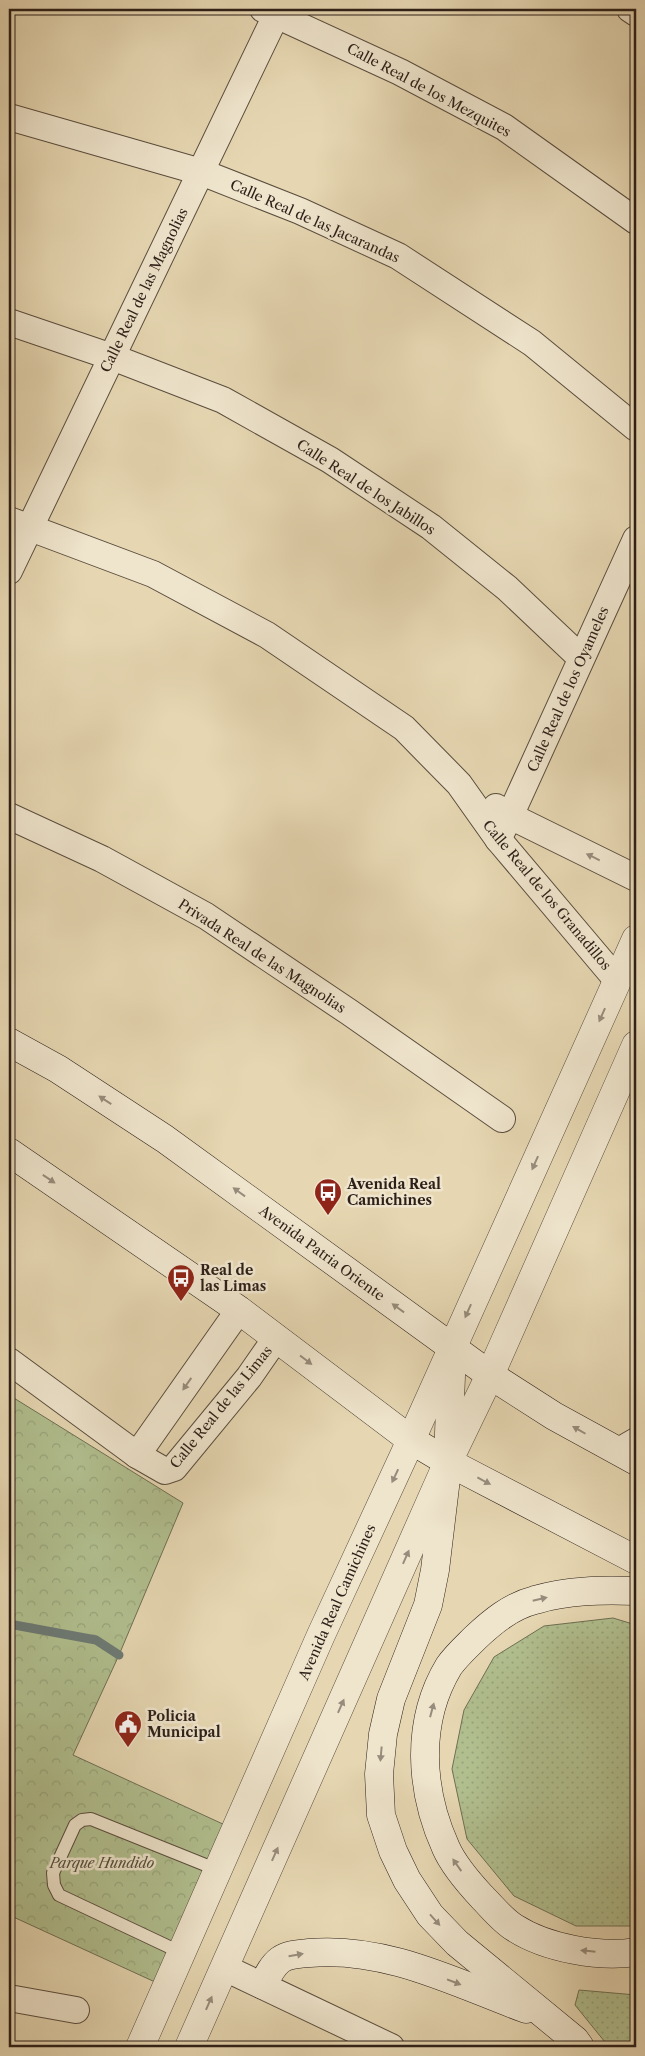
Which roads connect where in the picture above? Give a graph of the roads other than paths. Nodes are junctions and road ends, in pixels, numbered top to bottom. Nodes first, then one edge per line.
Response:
1 (630, 9) edge
2 (273, 11) edge
3 (636, 13) edge
4 (9, 117) edge
5 (201, 172) junction
6 (636, 221) edge
7 (9, 322) edge
8 (112, 357) junction
9 (636, 428) edge
10 (20, 524) edge
11 (636, 539) edge
12 (9, 572) edge
13 (581, 658) junction
14 (459, 784) junction
15 (9, 816) edge
16 (510, 816) junction
17 (498, 839) junction
18 (636, 878) edge
19 (636, 939) edge
20 (618, 980) junction
21 (9, 1042) edge
22 (636, 1045) edge
23 (502, 1119) dead end
24 (9, 1152) edge
25 (239, 1310) junction
26 (276, 1338) junction
27 (452, 1347) junction
28 (9, 1361) edge
29 (490, 1375) junction
30 (411, 1440) junction
31 (628, 1450) edge
32 (137, 1455) junction
33 (448, 1462) junction
34 (636, 1560) edge
35 (636, 1591) edge
36 (218, 1870) junction
37 (636, 1952) edge
38 (182, 1953) junction
39 (225, 1968) junction
40 (263, 1985) junction
41 (9, 1998) edge
42 (76, 2010) dead end
43 (548, 2018) junction
44 (140, 2047) edge
45 (189, 2047) edge
46 (391, 2047) edge
47 (580, 2047) edge

1 - 3 street
2 - 5 street, Calle Real de las Magnolias
2 - 6 street, Calle Real de los Mezquites
4 - 5 street, Calle Real de las Jacarandas
5 - 8 street, Calle Real de las Magnolias
5 - 9 street, Calle Real de las Jacarandas
7 - 8 street, Calle Real de los Jabillos
8 - 10 street, Calle Real de las Magnolias
8 - 13 street, Calle Real de los Jabillos
10 - 12 street, Calle Real de las Magnolias
10 - 14 street, Calle Real de los Granadillos
11 - 13 street, Calle Real de los Oyameles
13 - 16 street, Calle Real de los Oyameles
14 - 16 street, Calle Real de los Granadillos
14 - 17 street, Calle Real de los Granadillos
15 - 23 street, Privada Real de las Magnolias
16 - 17 street, Calle Real de los Oyameles
18 -> 16 street, Calle Real de los Granadillos
17 - 20 street, Calle Real de los Granadillos
19 - 20 main road, Avenida Real Camichines
20 -> 27 main road, Avenida Real Camichines
27 -> 21 main road, Avenida Patria Oriente
22 - 29 main road
24 -> 25 main road
25 - 26 main road
25 -> 32 street
26 -> 30 main road
26 - 32 street, Calle Real de las Limas
27 - 29 main road, Avenida Patria Oriente
27 - 30 main road, Avenida Real Camichines
27 - 33 main road
28 - 32 street, Calle Real de las Limas
31 -> 29 main road, Avenida Patria Oriente
29 - 33 main road
30 - 33 main road
30 -> 36 main road, Avenida Real Camichines
33 -> 34 main road
39 -> 33 main road
33 -> 43 main road
37 -> 35 main road
36 - 38 main road, Avenida Real Camichines
36 - 38 lane
38 - 44 main road, Avenida Real Camichines
39 - 40 street
45 -> 39 main road
40 -> 43 main road
40 - 46 street
41 - 42 street
43 - 47 main road

